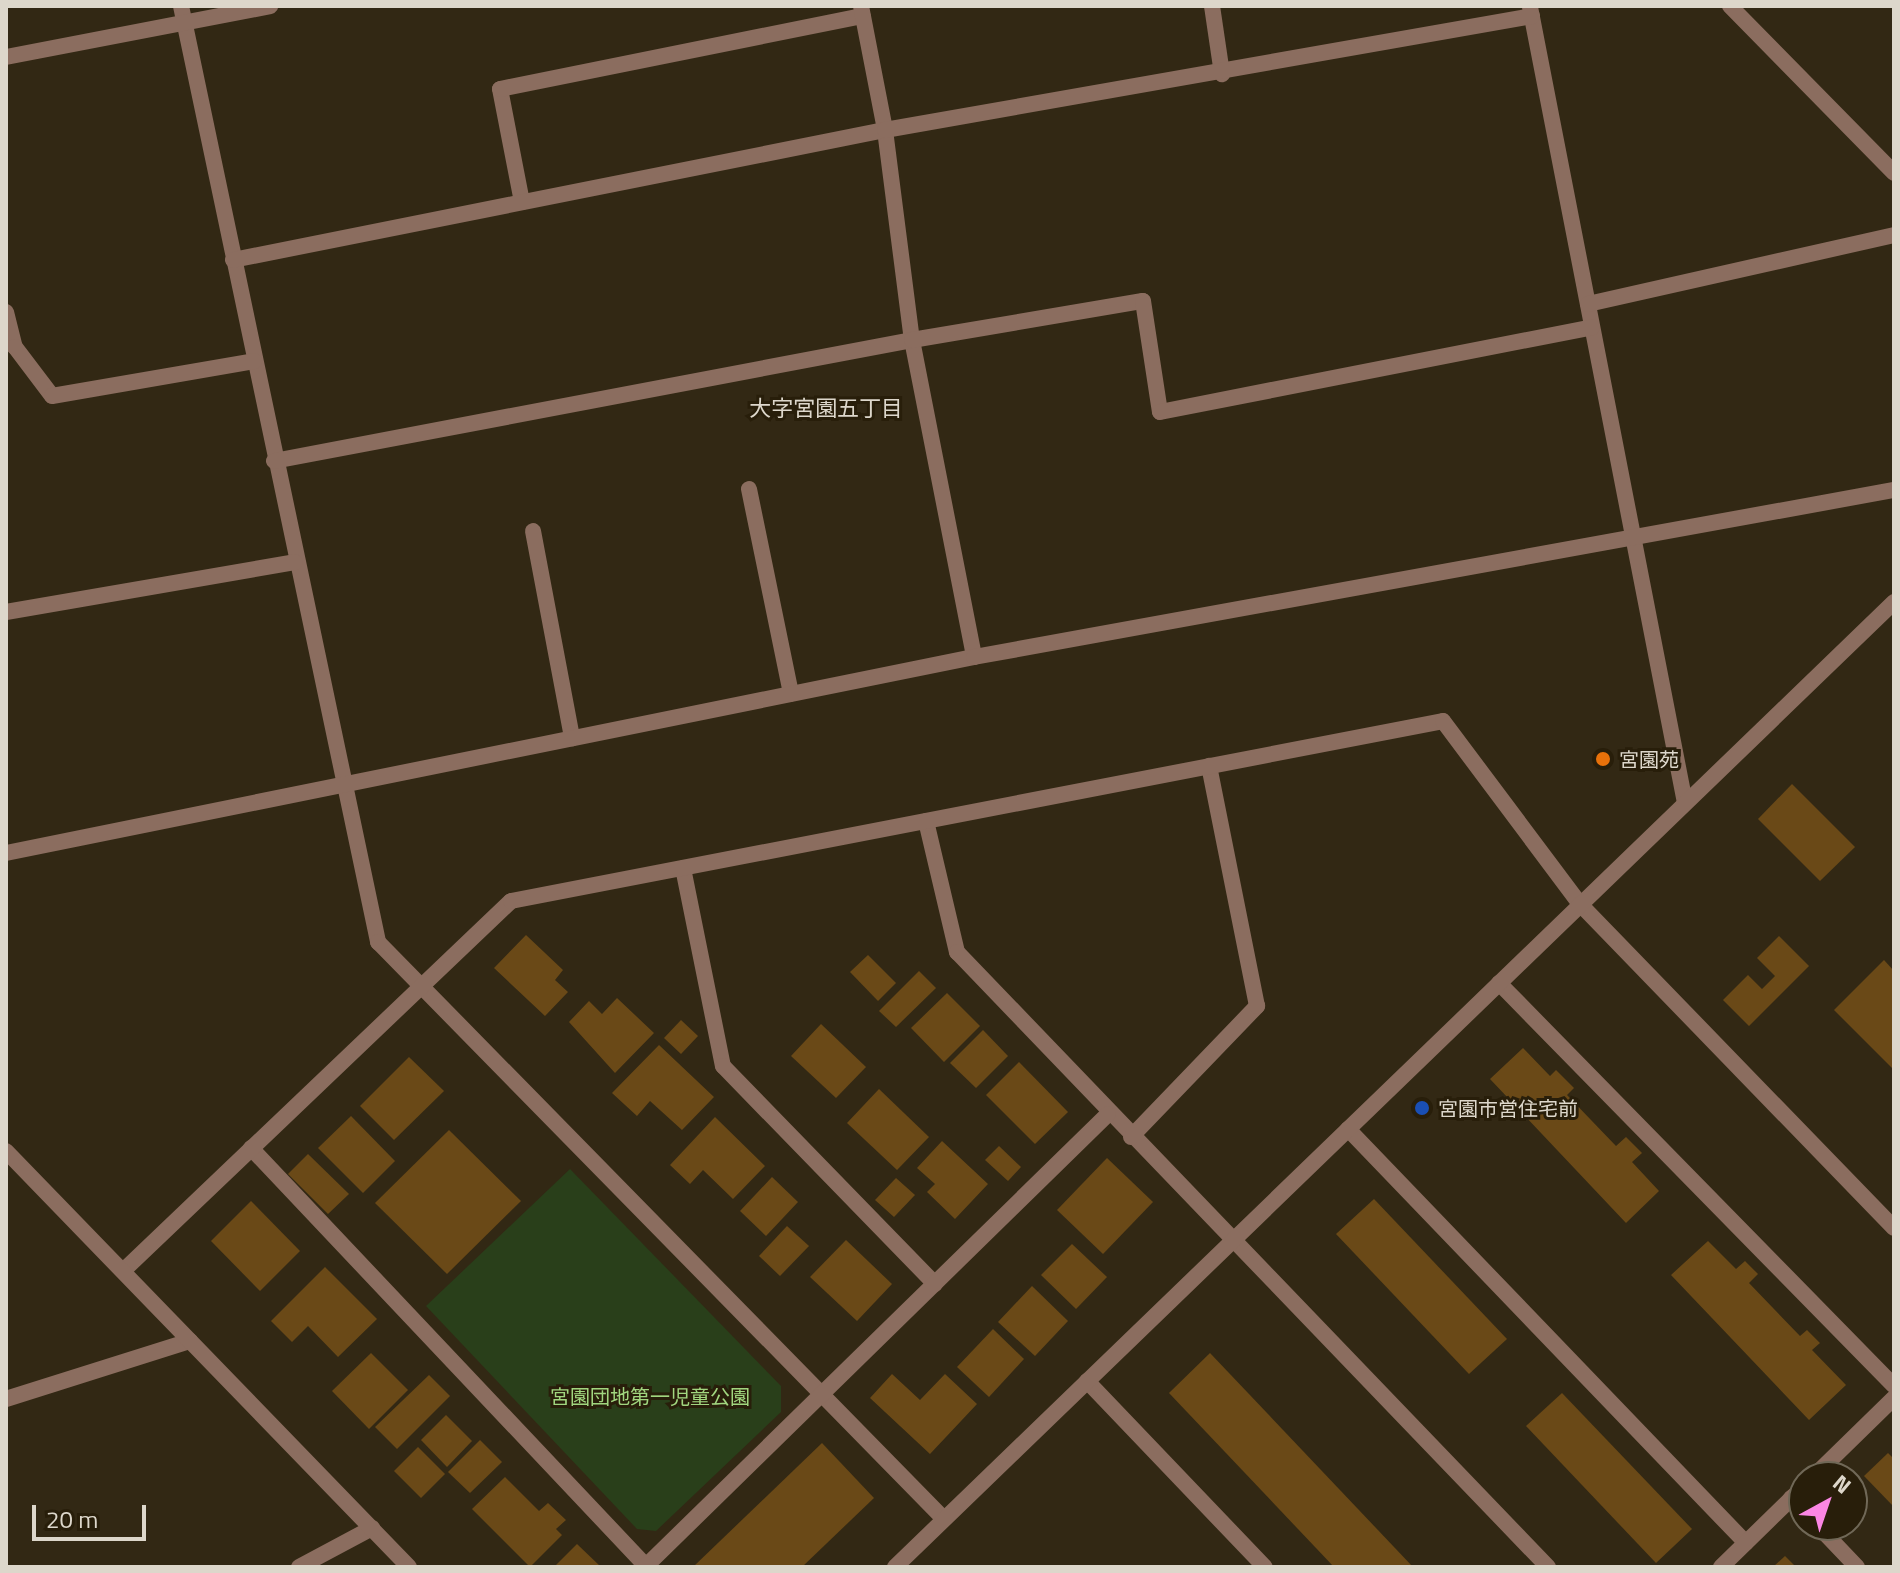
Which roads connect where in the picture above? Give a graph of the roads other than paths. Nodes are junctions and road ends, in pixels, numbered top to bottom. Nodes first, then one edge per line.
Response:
1 (270, 6) edge
2 (1212, 6) edge
3 (1730, 6) edge
4 (862, 11) edge
5 (1531, 11) edge
6 (183, 14) edge
7 (6, 57) edge
8 (1222, 74) junction
9 (885, 130) junction
10 (1894, 173) edge
11 (522, 202) junction
12 (1894, 235) edge
13 (233, 260) junction
14 (1588, 304) junction
15 (6, 312) edge
16 (1592, 327) junction
17 (912, 340) junction
18 (254, 361) junction
19 (274, 461) junction
20 (749, 489) dead end
21 (1894, 490) edge
22 (533, 531) dead end
23 (1634, 540) junction
24 (295, 562) junction
25 (1894, 602) edge
26 (6, 612) edge
27 (974, 657) junction
28 (791, 694) junction
29 (572, 738) junction
30 (1209, 766) junction
31 (341, 785) junction
32 (1685, 803) junction
33 (926, 821) junction
34 (6, 853) edge
35 (683, 868) junction
36 (1580, 904) junction
37 (1499, 983) junction
38 (420, 986) junction
39 (1108, 1114) junction
40 (1348, 1129) junction
41 (1131, 1137) junction
42 (251, 1148) junction
43 (6, 1151) edge
44 (1894, 1228) edge
45 (1233, 1239) junction
46 (123, 1271) junction
47 (935, 1284) junction
48 (190, 1341) junction
49 (1087, 1381) junction
50 (1894, 1386) edge
51 (819, 1397) junction
52 (1894, 1398) edge
53 (6, 1399) edge
54 (1829, 1461) edge
55 (1788, 1501) edge
56 (944, 1519) junction
57 (372, 1528) junction
58 (1832, 1541) edge
59 (1746, 1543) junction
60 (299, 1567) edge
61 (409, 1567) edge
62 (895, 1567) edge
63 (1265, 1567) edge
64 (1548, 1567) edge
65 (1721, 1567) edge
66 (1857, 1567) edge

1 - 6 street
2 - 8 street
3 - 10 street
4 - 9 street
4 - 11 street
5 - 8 street
5 - 14 street
6 - 7 street
6 - 13 street
8 - 9 street
9 - 11 street
9 - 17 street
11 - 13 street
12 - 14 street
13 - 18 street
14 - 16 street
15 - 18 street
16 - 17 street
16 - 23 street
17 - 19 street
17 - 27 street
18 - 19 street
19 - 24 street
20 - 28 street
21 - 23 street
22 - 29 street
23 - 27 street
23 - 32 street
24 - 26 street
24 - 31 street
25 - 32 street
27 - 28 street
28 - 29 street
29 - 31 street
30 - 33 street
30 - 36 street
30 - 41 street
31 - 34 street
31 - 38 street
32 - 36 street
33 - 35 street
33 - 39 street
35 - 38 street
35 - 47 street
36 - 37 street
36 - 44 street
37 - 40 street
37 - 50 street
38 - 42 street
38 - 51 street
39 - 41 street
39 - 47 street
40 - 45 street
40 - 59 street
41 - 45 street
42 - 46 street
42 - 51 street
43 - 46 street
45 - 49 street
45 - 64 street
46 - 48 street
47 - 51 street
48 - 53 street
48 - 57 street
49 - 56 street
49 - 63 street
51 - 56 street
52 - 54 street
55 - 59 street
56 - 62 street
57 - 60 street
57 - 61 street
58 - 66 street
59 - 65 street

